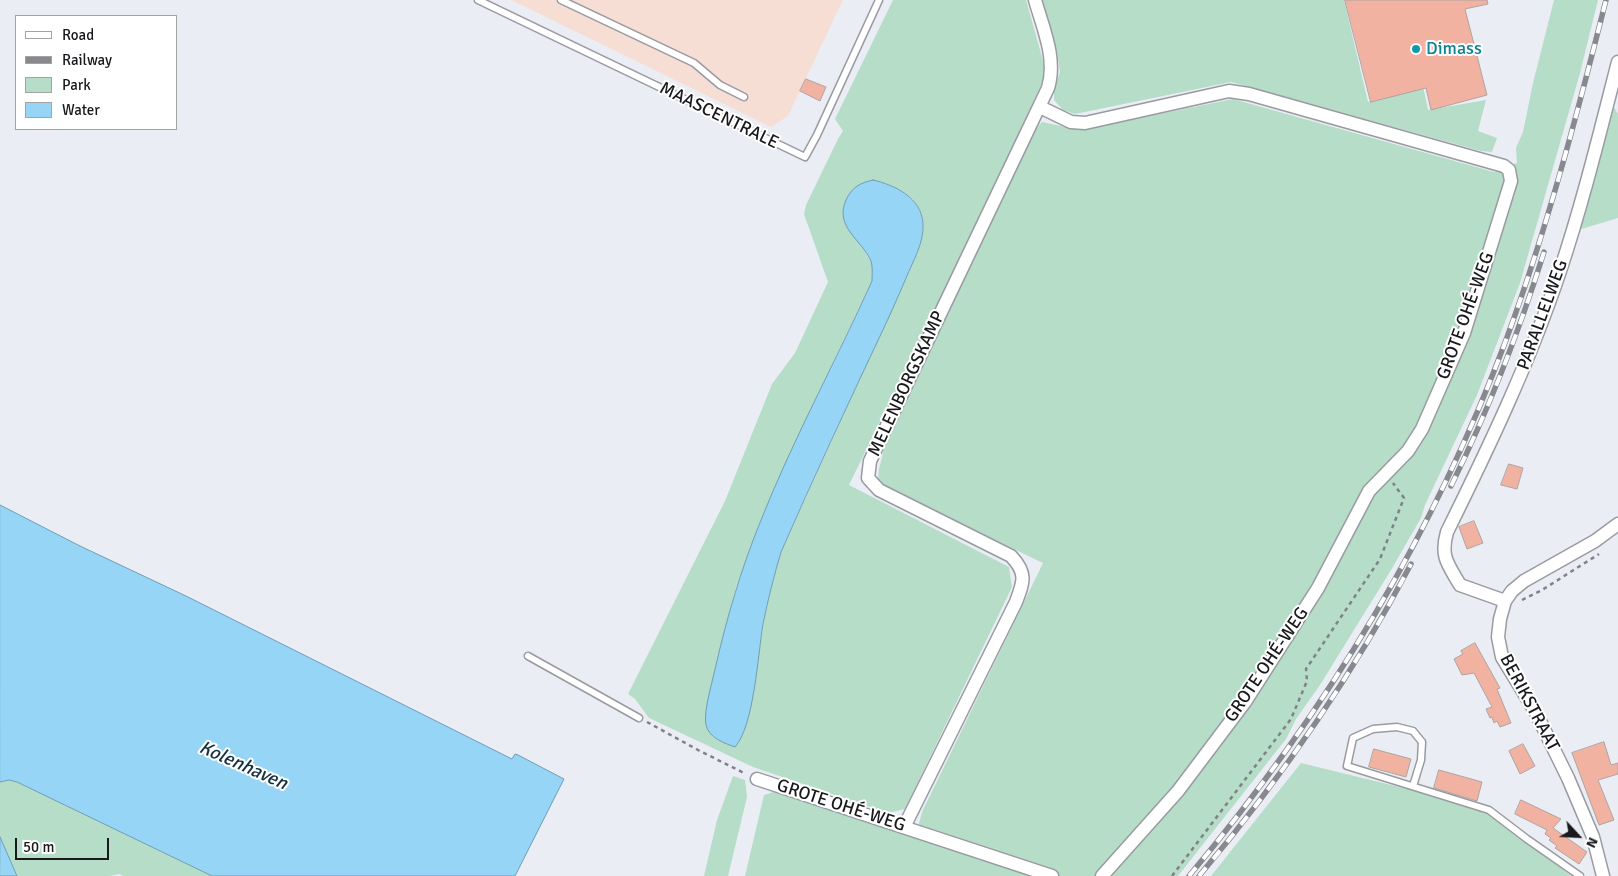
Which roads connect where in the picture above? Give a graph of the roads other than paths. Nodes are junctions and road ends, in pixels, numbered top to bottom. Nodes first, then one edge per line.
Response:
1 (478, 0) edge
2 (561, 0) edge
3 (879, 0) edge
4 (1035, 0) edge
5 (1618, 62) edge
6 (744, 97) dead end
7 (1040, 107) junction
8 (1618, 524) edge
9 (1504, 607) junction
10 (528, 656) dead end
11 (639, 718) road end
12 (757, 779) road end
13 (1413, 786) junction
14 (904, 827) junction
15 (1052, 876) edge
16 (1102, 876) edge
17 (1580, 876) edge
18 (1603, 876) edge

1 - 3 lane, MAASCENTRALE
2 - 6 lane
4 - 7 street, MELENBORGSKAMP
5 - 9 street, PARALLELWEG
7 - 14 street, MELENBORGSKAMP
7 - 16 street, GROTE OHÉ-WEG
8 - 9 street
9 - 18 street, BERIKSTRAAT
10 - 11 lane
12 - 14 street, GROTE OHÉ-WEG
13 - 13 lane
13 - 17 lane
14 - 15 street, GROTE OHÉ-WEG

